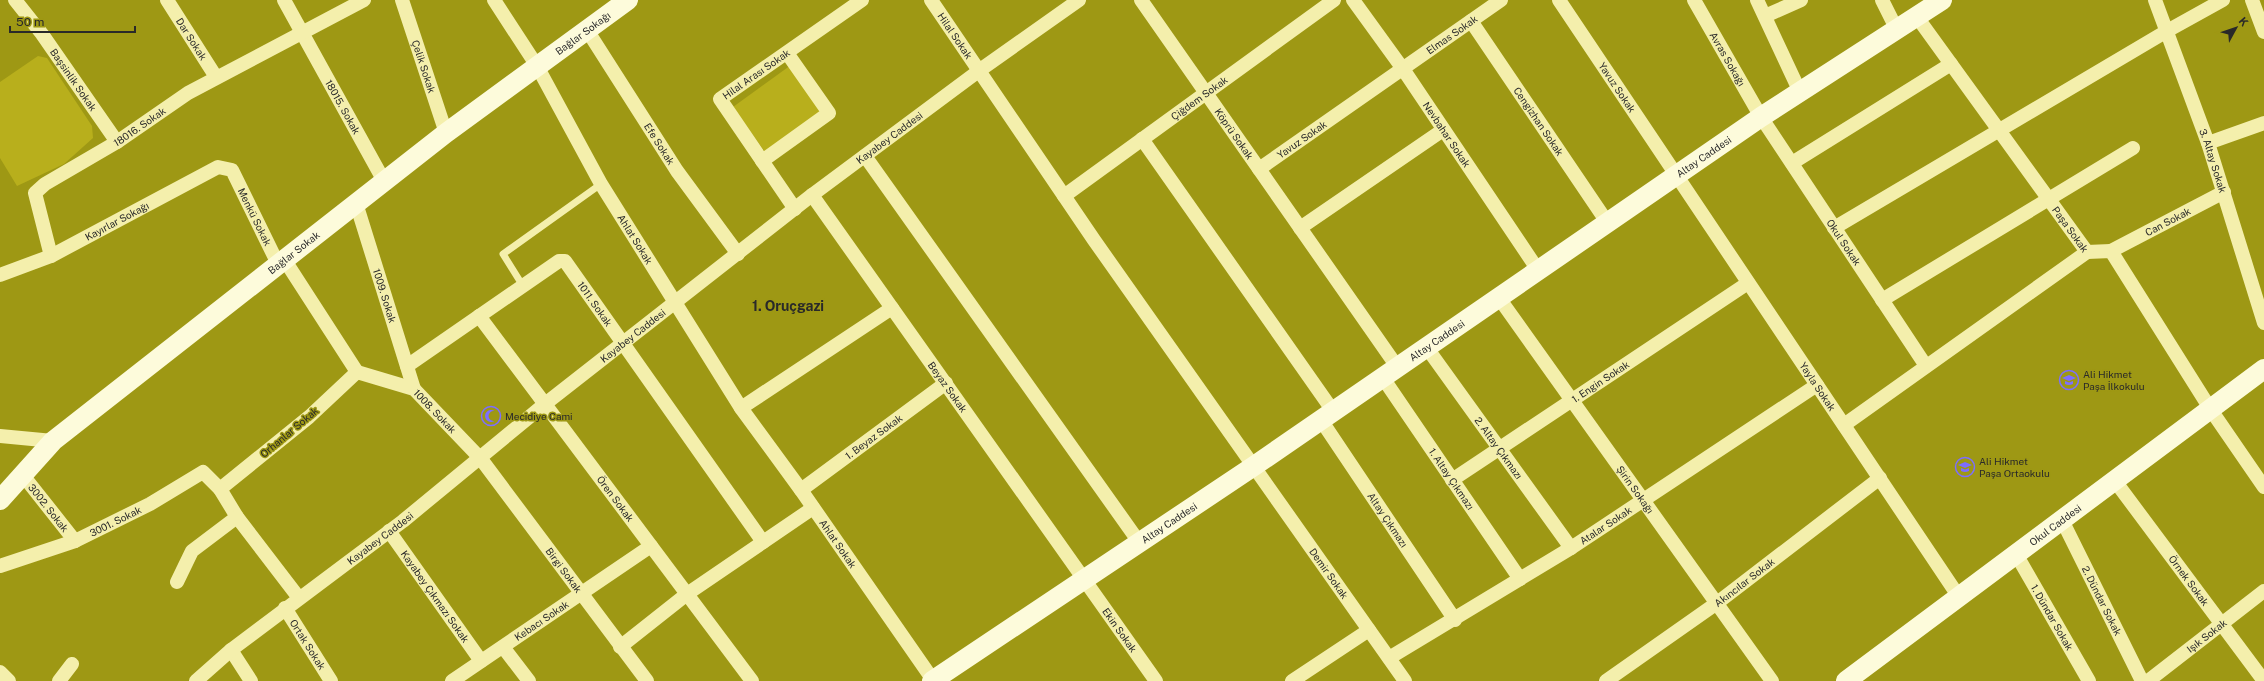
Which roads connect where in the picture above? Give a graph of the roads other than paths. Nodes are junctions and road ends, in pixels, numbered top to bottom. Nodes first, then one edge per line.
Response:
1 (15, 0) edge
2 (167, 0) edge
3 (284, 0) edge
4 (364, 0) edge
5 (402, 0) edge
6 (494, 0) edge
7 (628, 0) edge
8 (862, 0) edge
9 (931, 0) edge
10 (1078, 0) edge
11 (1140, 0) edge
12 (1334, 0) edge
13 (1352, 0) edge
14 (1501, 0) edge
15 (1558, 0) edge
16 (1694, 0) edge
17 (1757, 0) edge
18 (1801, 0) edge
19 (1882, 0) edge
20 (1942, 0) edge
21 (2155, 0) edge
22 (2223, 0) edge
23 (2252, 0) edge
24 (1764, 16) junction
25 (1918, 17) junction
26 (1470, 22) junction
27 (2263, 28) edge
28 (587, 30) junction
29 (1897, 30) junction
30 (2167, 31) junction
31 (303, 33) junction
32 (786, 53) junction
33 (1952, 64) junction
34 (537, 66) junction
35 (1402, 69) junction
36 (980, 70) junction
37 (216, 77) junction
38 (1800, 92) junction
39 (1206, 93) junction
40 (1761, 117) junction
41 (2264, 123) edge
42 (1443, 130) junction
43 (2000, 130) junction
44 (446, 133) junction
45 (1142, 139) junction
46 (117, 142) junction
47 (2208, 143) junction
48 (2133, 148) dead end
49 (865, 156) junction
50 (762, 161) junction
51 (1792, 163) junction
52 (1259, 169) junction
53 (232, 170) joint
54 (1676, 176) junction
55 (384, 181) junction
56 (600, 184) junction
57 (2224, 192) junction
58 (812, 196) junction
59 (1064, 196) junction
60 (2049, 198) junction
61 (356, 203) junction
62 (795, 209) junction
63 (1607, 222) junction
64 (1300, 228) junction
65 (1834, 228) junction
66 (2111, 251) junction
67 (2087, 252) junction
68 (738, 254) junction
69 (51, 256) junction
70 (281, 262) junction
71 (1538, 270) junction
72 (0, 275) edge
73 (1748, 283) junction
74 (523, 286) junction
75 (1499, 298) junction
76 (1882, 300) junction
77 (674, 305) junction
78 (892, 308) junction
79 (479, 316) junction
80 (2264, 323) edge
81 (624, 342) junction
82 (1427, 348) junction
83 (407, 366) junction
84 (1926, 366) junction
85 (2264, 369) edge
86 (357, 372) junction
87 (1390, 373) junction
88 (946, 383) junction
89 (1817, 385) junction
90 (414, 389) junction
91 (1572, 400) junction
92 (545, 404) junction
93 (741, 408) junction
94 (2211, 410) junction
95 (1327, 416) junction
96 (1844, 425) junction
97 (0, 436) edge
98 (53, 441) junction
99 (1499, 449) junction
100 (481, 459) junction
101 (1254, 466) junction
102 (22, 474) junction
103 (1880, 478) junction
104 (1452, 480) junction
105 (2115, 481) junction
106 (2264, 487) edge
107 (220, 489) junction
108 (801, 490) junction
109 (0, 500) edge
110 (1644, 500) junction
111 (813, 508) junction
112 (237, 517) junction
113 (2062, 520) junction
114 (389, 531) junction
115 (75, 541) junction
116 (763, 542) junction
117 (1139, 542) junction
118 (651, 546) junction
119 (1571, 548) junction
120 (2016, 554) junction
121 (0, 566) edge
122 (1084, 578) junction
123 (1520, 579) junction
124 (177, 582) dead end
125 (2264, 591) edge
126 (687, 594) junction
127 (581, 595) junction
128 (1959, 597) junction
129 (299, 598) junction
130 (1717, 603) junction
131 (285, 608) junction
132 (1454, 620) junction
133 (2221, 624) junction
134 (1369, 630) junction
135 (503, 647) junction
136 (620, 647) junction
137 (231, 650) junction
138 (1389, 658) junction
139 (481, 661) junction
140 (72, 664) dead end
141 (0, 672) edge
142 (9, 681) edge
143 (59, 681) edge
144 (196, 681) edge
145 (251, 681) edge
146 (331, 681) edge
147 (452, 681) edge
148 (529, 681) edge
149 (647, 681) edge
150 (752, 681) edge
151 (932, 681) edge
152 (1156, 681) edge
153 (1292, 681) edge
154 (1405, 681) edge
155 (1606, 681) edge
156 (1772, 681) edge
157 (1846, 681) edge
158 (2089, 681) edge
159 (2142, 681) edge
160 (2148, 681) edge
161 (2264, 681) edge

1 - 46 street, Başsinlik Sokak
2 - 37 street, Dar Sokak
3 - 31 street, 18015. Sokak
4 - 31 street, 18016. Sokak
5 - 44 street, Çelik Sokak
6 - 34 street, Ahlat Sokak
7 - 28 main road, Bağlar Sokağı
8 - 32 street, Hilal Arası Sokak
9 - 36 street, Hilal Sokak
10 - 36 street, Kayabey Caddesi
11 - 39 street, Köprü Sokak
12 - 39 street, Çiğdem Sokak
13 - 35 street, Nevbahar Sokak
14 - 26 street, Elmas Sokak
15 - 54 street, Yavuz Sokak
16 - 40 street, Avras Sokağı
17 - 24 street
18 - 24 street
19 - 29 street
20 - 25 main road, Altay Caddesi
21 - 30 street, 3. Altay Sokak
22 - 30 street
23 - 27 street
24 - 38 street
25 - 29 main road, Altay Caddesi
25 - 33 street, Paşa Sokak
26 - 35 street, Elmas Sokak
26 - 63 street, Cengizhan Sokak
28 - 34 main road, Bağlar Sokağı
28 - 68 street, Efe Sokak
29 - 38 main road, Altay Caddesi
30 - 43 street
30 - 47 street, 3. Altay Sokak
31 - 37 street, 18016. Sokak
31 - 55 street, 18015. Sokak
32 - 50 street, Hilal Arası Sokak
32 - 50 street
33 - 43 street, Paşa Sokak
33 - 51 street
34 - 44 main road, Bağlar Sokak
34 - 56 street, Ahlat Sokak
35 - 42 street, Nevbahar Sokak
35 - 52 street, Yavuz Sokak
36 - 49 street, Kayabey Caddesi
36 - 59 street, Hilal Sokak
37 - 46 street, 18016. Sokak
38 - 40 main road, Altay Caddesi
39 - 45 street, Çiğdem Sokak
39 - 52 street, Köprü Sokak
40 - 51 street, Okul Sokak
40 - 54 main road, Altay Caddesi
41 - 47 street
42 - 64 street
42 - 71 street, Nevbahar Sokak
43 - 60 street, Paşa Sokak
43 - 65 street
44 - 55 main road, Bağlar Sokak
45 - 59 street, Çiğdem Sokak
45 - 95 street, Altay Çıkmazı
46 - 69 street, 18016. Sokak
47 - 57 street, 3. Altay Sokak
48 - 60 street
49 - 58 street, Kayabey Caddesi
49 - 117 street
50 - 62 street, Hilal Arası Sokak
51 - 65 street, Okul Sokak
52 - 64 street, Köprü Sokak
53 - 69 street, Kayırlar Sokağı
53 - 70 street, Menkü Sokak
54 - 63 main road, Altay Caddesi
54 - 73 street, Yayla Sokak
55 - 61 main road, Bağlar Sokak
56 - 74 lane
56 - 77 street, Ahlat Sokak
57 - 66 street, Can Sokak
57 - 80 street, 3. Altay Sokak
58 - 62 street, Kayabey Caddesi
58 - 78 street, Beyaz Sokak
59 - 101 street, Demir Sokak
60 - 67 street, Paşa Sokak
60 - 76 street
61 - 70 main road, Bağlar Sokak
61 - 83 street, 1009. Sokak
62 - 68 street, Kayabey Caddesi
63 - 71 main road, Altay Caddesi
64 - 87 street, Köprü Sokak
65 - 76 street, Okul Sokak
66 - 67 street, Paşa Sokak
66 - 94 street
67 - 84 street
68 - 77 street, Kayabey Caddesi
69 - 72 street, Kayırlar Sokağı
70 - 86 street
70 - 98 main road, Bağlar Sokak
71 - 75 main road, Altay Caddesi
73 - 89 street, Yayla Sokak
73 - 91 street, 1. Engin Sokak
74 - 79 street, 1011. Sokak
74 - 81 street, 1011. Sokak
75 - 82 main road, Altay Caddesi
75 - 91 street, Şirin Sokağı
76 - 84 street, Okul Sokak
77 - 81 street, Kayabey Caddesi
77 - 93 street, Ahlat Sokak
78 - 88 street, Beyaz Sokak
78 - 93 street
79 - 83 street, 1011. Sokak
79 - 92 street, Ören Sokak
81 - 92 street, Kayabey Caddesi
81 - 116 street, 1011. Sokak
82 - 87 main road, Altay Caddesi
82 - 99 street, 2. Altay Çıkmazı
83 - 90 street, 1009. Sokak
84 - 96 street
85 - 94 main road, Okul Caddesi
86 - 90 street, 1008. Sokak
86 - 107 street, Orhanlar Sokak
87 - 95 main road, Altay Caddesi
87 - 104 street, 1. Altay Çıkmazı
88 - 108 street, 1. Beyaz Sokak
88 - 122 street, Beyaz Sokak
89 - 96 street, Yayla Sokak
89 - 110 street, Atalar Sokak
90 - 100 street, 1008. Sokak
91 - 99 street, 1. Engin Sokak
91 - 110 street, Şirin Sokağı
92 - 100 street, Kayabey Caddesi
92 - 118 street, Ören Sokak
93 - 108 street, Ahlat Sokak
94 - 105 main road, Okul Caddesi
94 - 106 street
95 - 101 main road, Altay Caddesi
95 - 132 street, Altay Çıkmazı
96 - 103 street, Yayla Sokak
97 - 98 street
98 - 102 main road, Bağlar Sokak
99 - 104 street, 1. Engin Sokak
99 - 119 street, 2. Altay Çıkmazı
100 - 114 street, Kayabey Caddesi
100 - 127 street, Birgi Sokak
101 - 117 main road, Altay Caddesi
101 - 134 street, Demir Sokak
102 - 109 main road, Bağlar Sokak
102 - 115 street, 3002. Sokak
103 - 128 street, Yayla Sokak
103 - 130 street, Akıncılar Sokak
104 - 123 street, 1. Altay Çıkmazı
105 - 113 main road, Okul Caddesi
105 - 133 street, Örnek Sokak
107 - 112 street
107 - 115 street, 3001. Sokak
108 - 111 street, Ahlat Sokak
110 - 119 street, Atalar Sokak
110 - 130 street, Şirin Sokağı
111 - 116 street
111 - 151 street, Ahlat Sokak
112 - 124 street
112 - 129 street
113 - 120 main road, Okul Caddesi
113 - 159 street, 2. Dündar Sokak
114 - 129 street, Kayabey Caddesi
114 - 139 street, Kayabey Çıkmazı Sokak
115 - 121 street, 3001. Sokak
116 - 126 street
117 - 122 main road, Altay Caddesi
118 - 126 street, Ören Sokak
118 - 127 street, Kebacı Sokak
119 - 123 street, Atalar Sokak
120 - 128 main road, Okul Caddesi
120 - 158 street, 1. Dündar Sokak
122 - 151 main road, Altay Caddesi
122 - 152 street, Ekin Sokak
123 - 132 street, Atalar Sokak
125 - 133 street, Işık Sokak
126 - 136 street
126 - 150 street, Ören Sokak
127 - 135 street, Kebacı Sokak
127 - 136 street, Birgi Sokak
128 - 157 main road, Okul Caddesi
129 - 131 street, Kayabey Caddesi
130 - 155 street, Akıncılar Sokak
130 - 156 street, Şirin Sokağı
131 - 137 street, Kayabey Caddesi
131 - 146 street, Ortak Sokak
132 - 138 street, Atalar Sokak
133 - 160 street, Işık Sokak
133 - 161 street, Örnek Sokak
134 - 138 street, Demir Sokak
134 - 153 street
135 - 139 street, Kebacı Sokak
135 - 148 street
136 - 149 street, Birgi Sokak
137 - 144 street, Kayabey Caddesi
137 - 145 street
138 - 154 street, Demir Sokak
139 - 147 street, Kebacı Sokak
140 - 143 street
141 - 142 street

